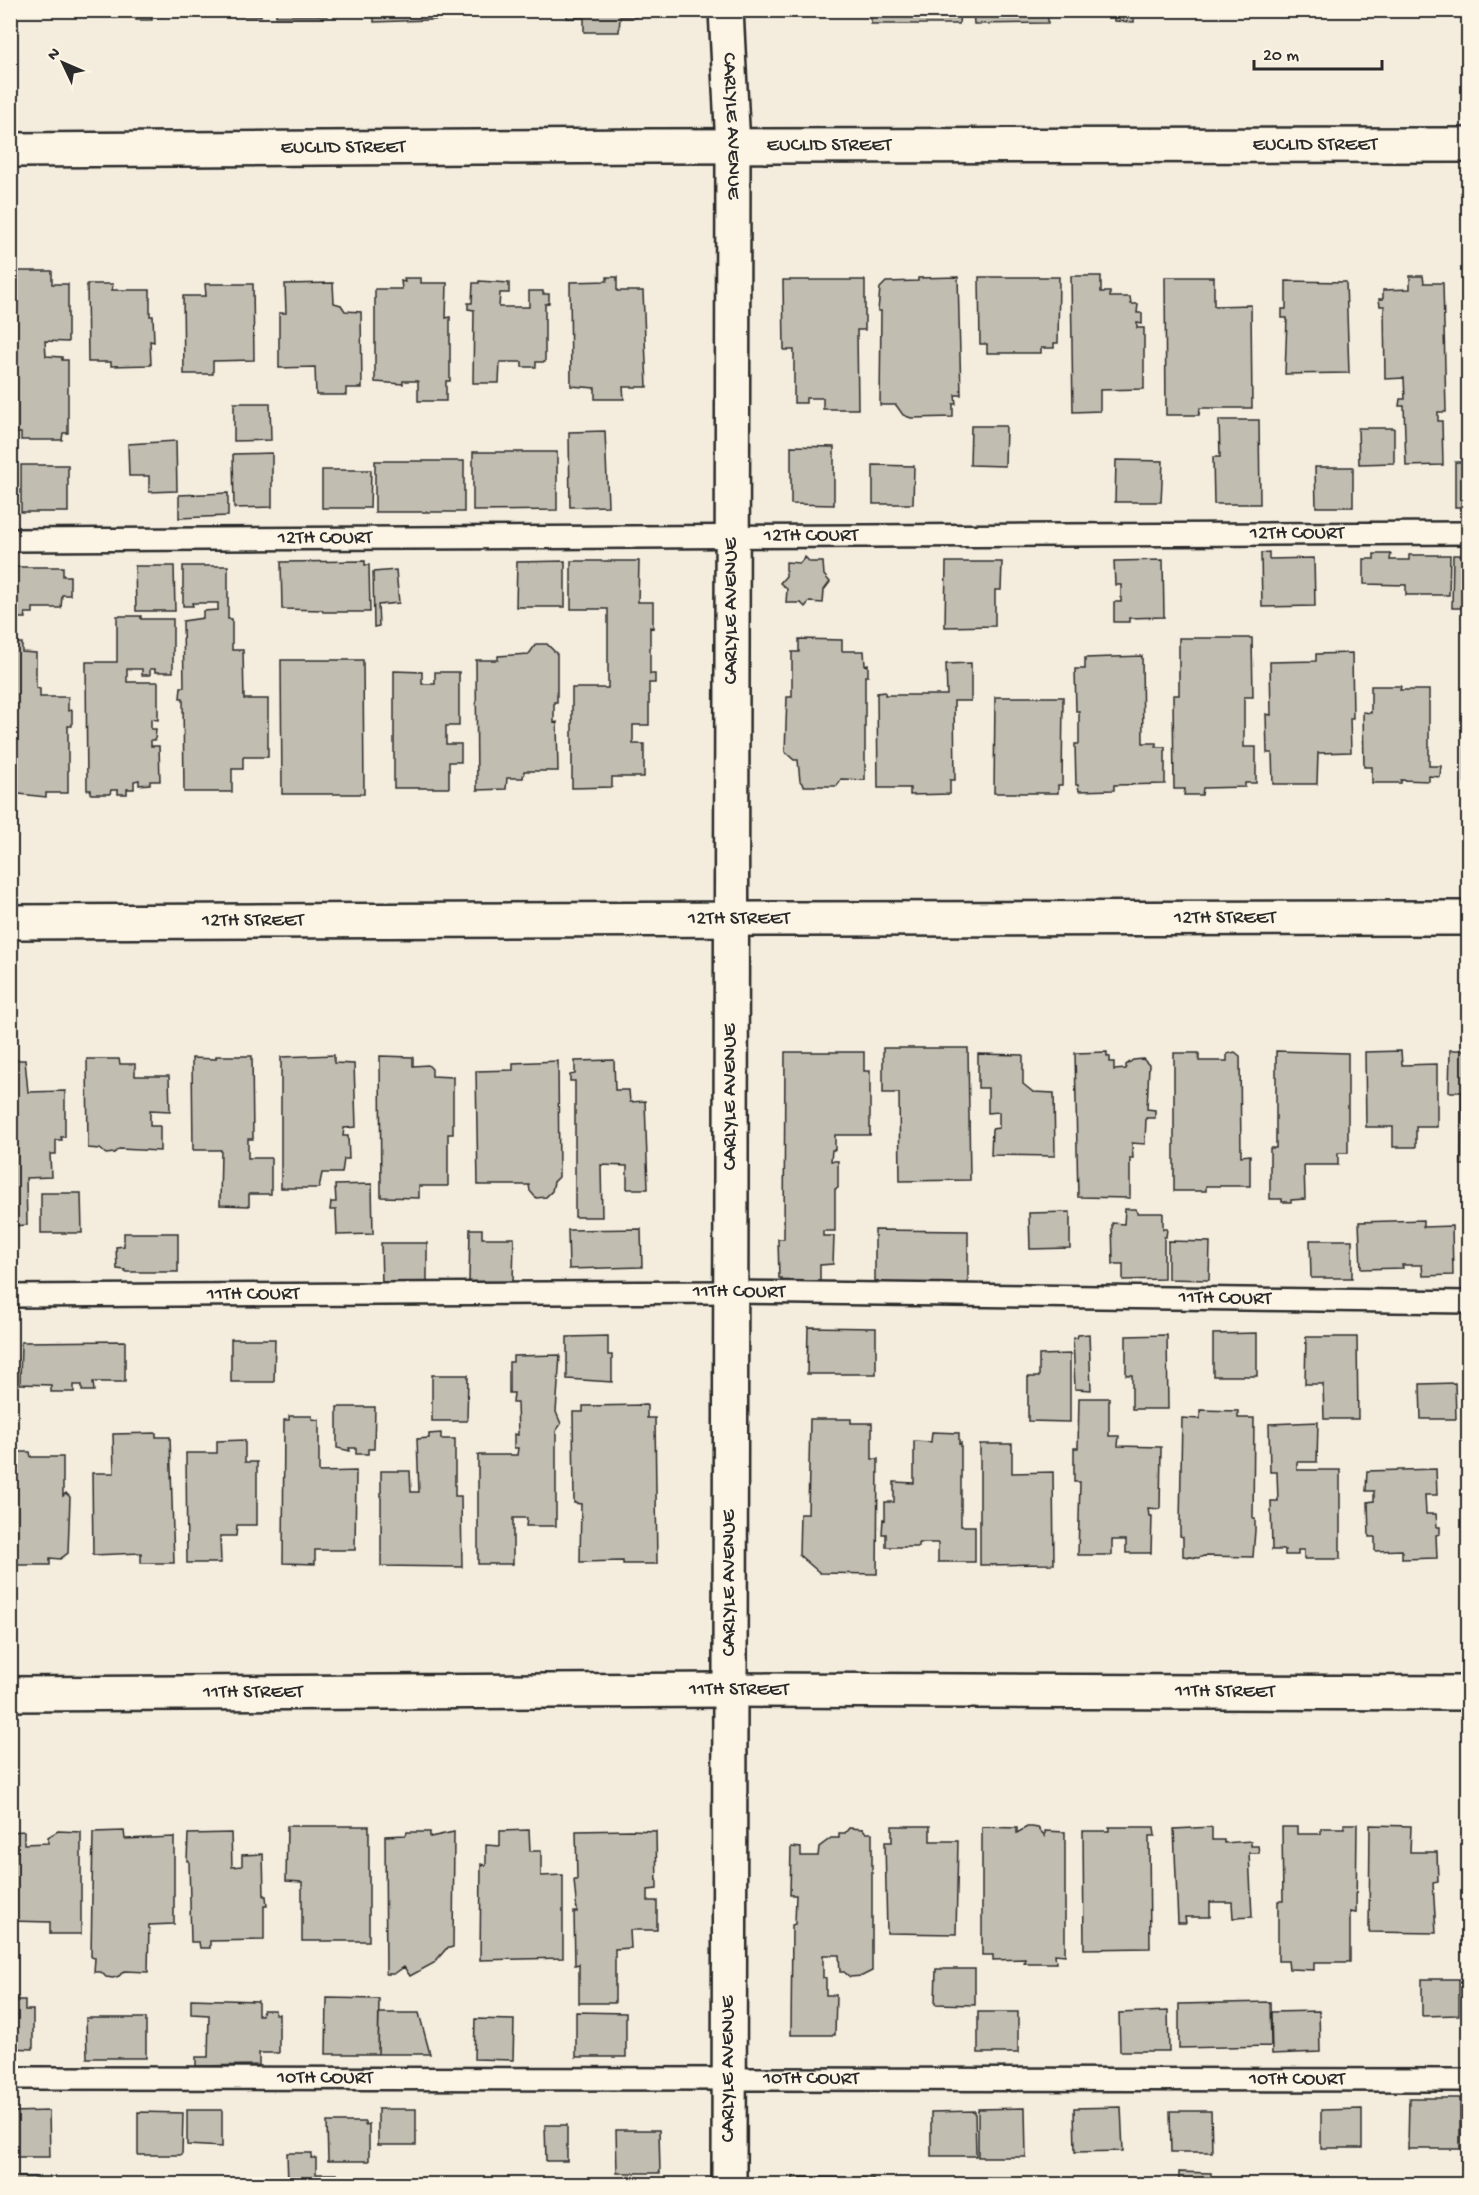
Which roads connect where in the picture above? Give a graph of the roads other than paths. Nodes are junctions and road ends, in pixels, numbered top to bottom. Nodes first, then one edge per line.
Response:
1 (726, 10) edge
2 (1468, 145) edge
3 (733, 147) junction
4 (10, 150) edge
5 (1468, 533) edge
6 (732, 537) junction
7 (10, 540) edge
8 (1468, 918) edge
9 (732, 919) junction
10 (10, 922) edge
11 (731, 1292) junction
12 (10, 1296) edge
13 (1468, 1302) edge
14 (730, 1689) junction
15 (10, 1694) edge
16 (1468, 1694) edge
17 (10, 2078) edge
18 (729, 2080) junction
19 (1468, 2080) edge
20 (729, 2184) edge

1 - 3 street, CARLYLE AVENUE
2 - 3 street, EUCLID STREET
3 - 4 street, EUCLID STREET
3 - 6 street, CARLYLE AVENUE
5 - 6 lane, 12TH COURT
6 - 7 lane, 12TH COURT
6 - 9 street, CARLYLE AVENUE
8 - 9 street, 12TH STREET
9 - 10 street, 12TH STREET
9 - 11 street, CARLYLE AVENUE
11 - 12 lane, 11TH COURT
11 - 13 lane, 11TH COURT
11 - 14 street, CARLYLE AVENUE
14 - 15 street, 11TH STREET
14 - 16 street, 11TH STREET
14 - 18 street, CARLYLE AVENUE
17 - 18 lane, 10TH COURT
18 - 19 lane, 10TH COURT
18 - 20 street, CARLYLE AVENUE

